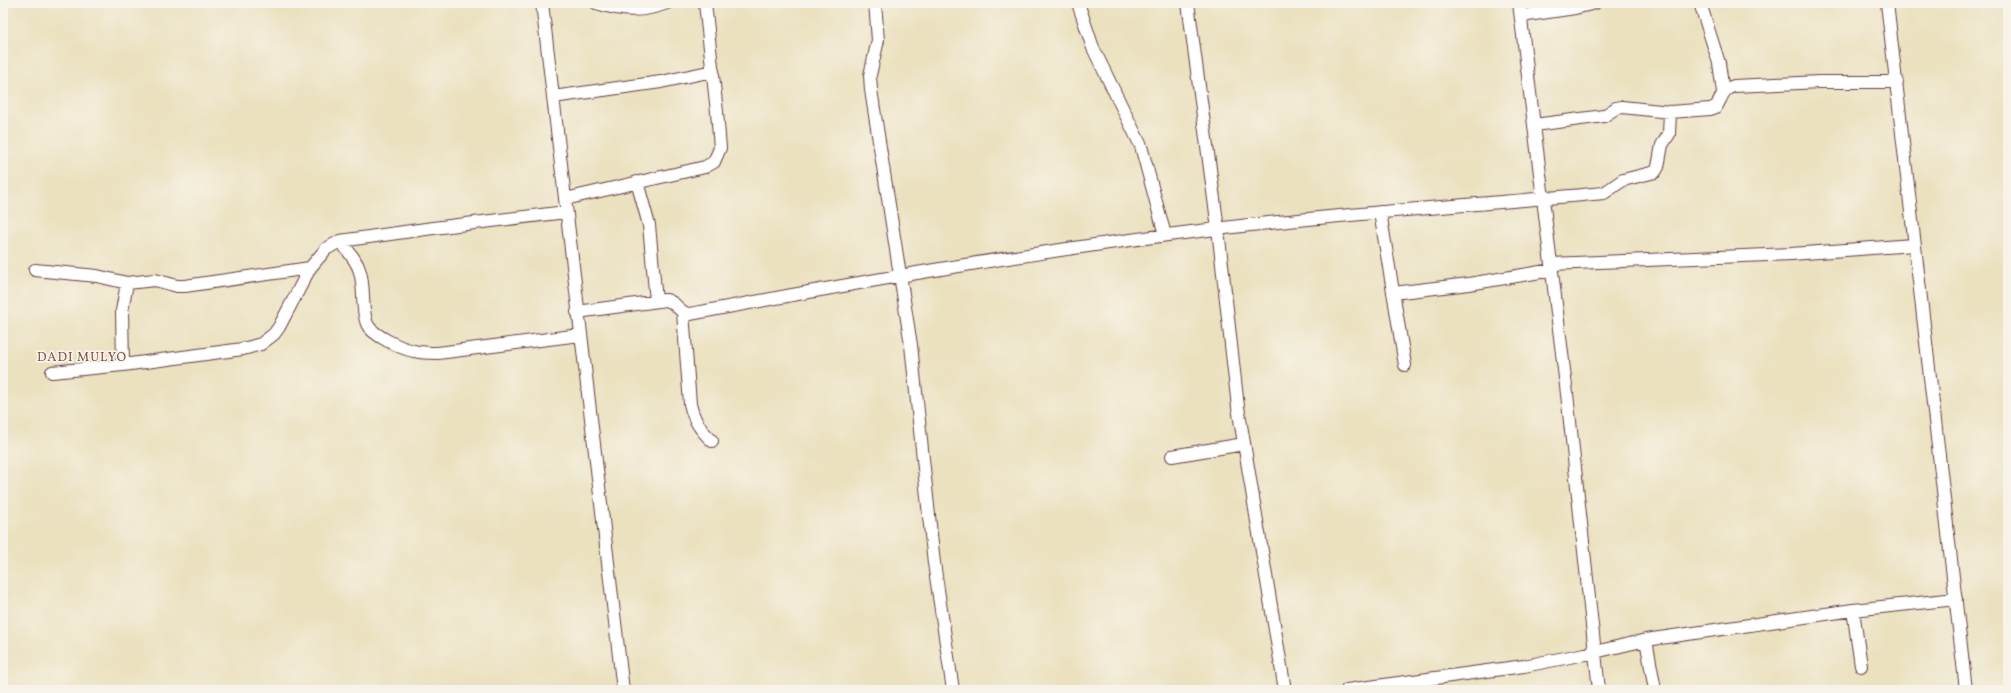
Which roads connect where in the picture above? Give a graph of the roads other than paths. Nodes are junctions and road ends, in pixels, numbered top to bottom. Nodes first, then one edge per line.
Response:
1 (542, 3) edge
2 (596, 3) edge
3 (667, 3) edge
4 (875, 3) edge
5 (1078, 3) edge
6 (1188, 3) edge
7 (1519, 3) edge
8 (1595, 3) edge
9 (1700, 3) edge
10 (1887, 3) edge
11 (702, 4) edge
12 (1521, 16) junction
13 (713, 71) junction
14 (1897, 82) junction
15 (1723, 92) junction
16 (553, 97) junction
17 (1670, 112) junction
18 (1534, 125) junction
19 (637, 182) junction
20 (564, 199) junction
21 (1542, 199) junction
22 (566, 212) junction
23 (1380, 212) junction
24 (1218, 228) junction
25 (1165, 235) junction
26 (340, 241) junction
27 (1913, 245) junction
28 (1551, 267) junction
29 (310, 268) junction
30 (35, 270) dead end
31 (900, 275) junction
32 (127, 283) junction
33 (1393, 293) junction
34 (656, 301) junction
35 (577, 312) junction
36 (683, 313) junction
37 (580, 334) junction
38 (123, 365) junction
39 (1405, 365) dead end
40 (52, 372) dead end
41 (712, 441) dead end
42 (1244, 444) junction
43 (1172, 456) dead end
44 (1956, 599) junction
45 (1853, 610) junction
46 (1646, 640) junction
47 (1595, 652) junction
48 (1861, 666) dead end
49 (623, 690) edge
50 (953, 690) edge
51 (1285, 690) edge
52 (1354, 690) edge
53 (1599, 690) edge
54 (1656, 690) edge
55 (1966, 690) edge

1 - 16 street
2 - 3 street
4 - 31 street
5 - 25 street
6 - 24 street
7 - 12 street
8 - 12 street
9 - 15 street
10 - 14 street
11 - 13 street
12 - 18 street
13 - 16 street
13 - 19 street
14 - 15 street
14 - 27 street
15 - 17 street
16 - 20 street
17 - 18 street
17 - 21 street
18 - 21 street
19 - 20 street
19 - 34 street
20 - 22 street
21 - 23 street
21 - 28 street
22 - 26 street
22 - 35 street
23 - 24 street
23 - 33 street
24 - 25 street
24 - 42 street
25 - 31 street
26 - 29 street
26 - 37 street
27 - 28 street
27 - 44 street
28 - 33 street
28 - 47 street
29 - 32 street
29 - 38 street
30 - 32 street
31 - 36 street
31 - 50 street
32 - 38 street
33 - 39 street
34 - 35 street
34 - 36 street
35 - 37 street
36 - 41 street
37 - 49 street
38 - 40 street
42 - 43 street
42 - 51 street
44 - 45 street
44 - 55 street
45 - 46 street
45 - 48 street
46 - 47 street
46 - 54 street
47 - 52 street
47 - 53 street

